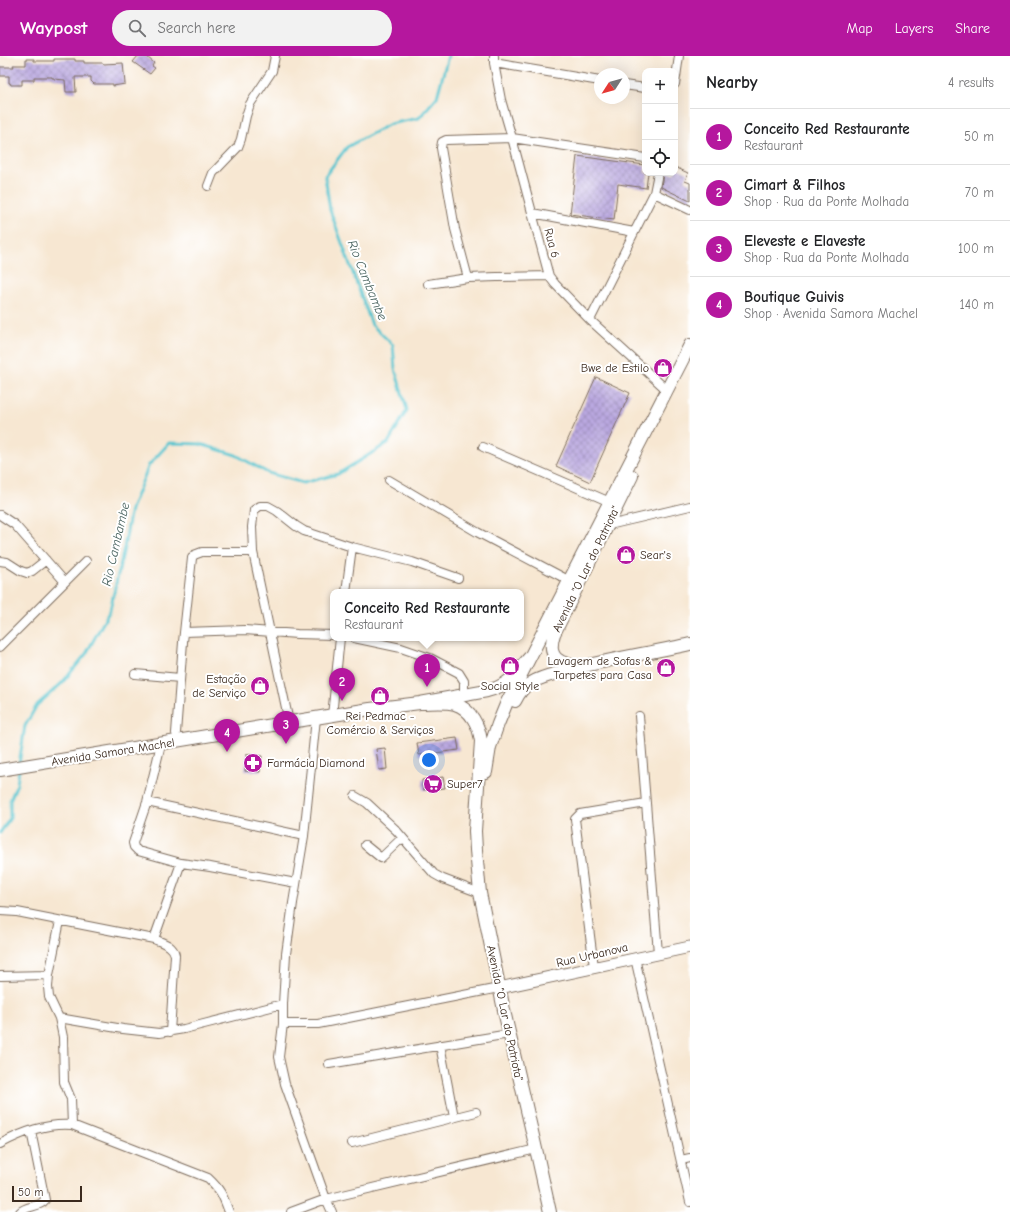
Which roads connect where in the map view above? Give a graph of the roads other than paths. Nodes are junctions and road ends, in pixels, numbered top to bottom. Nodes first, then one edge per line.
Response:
1 (275, 56) edge
2 (679, 56) edge
3 (494, 60) edge
4 (677, 68) edge
5 (594, 80) edge
6 (630, 86) edge
7 (642, 88) edge
8 (512, 138) junction
9 (642, 158) edge
10 (657, 176) edge
11 (208, 186) dead end
12 (654, 193) junction
13 (690, 210) edge
14 (532, 213) junction
15 (634, 232) junction
16 (549, 276) junction
17 (468, 278) junction
18 (428, 284) dead end
19 (590, 320) junction
20 (690, 344) edge
21 (690, 360) edge
22 (667, 390) junction
23 (483, 447) dead end
24 (389, 480) dead end
25 (610, 502) junction
26 (690, 506) edge
27 (0, 515) edge
28 (609, 525) junction
29 (352, 547) junction
30 (253, 552) junction
31 (46, 560) junction
32 (86, 560) dead end
33 (0, 562) edge
34 (458, 578) dead end
35 (570, 580) junction
36 (65, 582) junction
37 (346, 589) edge
38 (269, 631) junction
39 (184, 632) junction
40 (330, 635) edge
41 (340, 641) edge
42 (368, 641) edge
43 (690, 644) edge
44 (0, 647) edge
45 (529, 658) junction
46 (582, 666) junction
47 (135, 674) dead end
48 (180, 678) junction
49 (464, 694) junction
50 (420, 703) junction
51 (332, 716) junction
52 (639, 716) dead end
53 (316, 718) junction
54 (289, 722) junction
55 (176, 733) dead end
56 (161, 744) junction
57 (490, 747) junction
58 (0, 770) edge
59 (356, 796) dead end
60 (147, 802) junction
61 (646, 804) junction
62 (477, 812) junction
63 (304, 836) junction
64 (402, 838) junction
65 (365, 845) dead end
66 (181, 863) junction
67 (296, 883) junction
68 (480, 893) junction
69 (0, 911) edge
70 (60, 921) junction
71 (154, 939) junction
72 (690, 947) edge
73 (658, 953) junction
74 (635, 958) junction
75 (594, 967) junction
76 (49, 975) junction
77 (0, 976) edge
78 (499, 988) junction
79 (283, 1004) junction
80 (59, 1018) junction
81 (284, 1024) junction
82 (170, 1032) junction
83 (509, 1034) junction
84 (440, 1045) junction
85 (329, 1064) dead end
86 (476, 1112) dead end
87 (454, 1118) junction
88 (72, 1125) junction
89 (31, 1131) junction
90 (352, 1142) dead end
91 (0, 1144) edge
92 (536, 1149) junction
93 (690, 1158) edge
94 (681, 1160) junction
95 (326, 1199) junction
96 (690, 1202) edge
97 (20, 1212) edge
98 (229, 1212) edge
99 (291, 1212) edge
100 (332, 1212) edge
101 (549, 1212) edge

1 - 11 street
2 - 4 street
3 - 5 street
3 - 8 street, Rua 6
6 - 7 street
8 - 9 street
8 - 14 street, Rua 6
8 - 17 street
10 - 12 street
12 - 13 street
12 - 15 street
14 - 15 street
14 - 16 street, Rua 6
15 - 19 street
16 - 17 street
16 - 19 street, Rua 6
17 - 18 street
19 - 22 street, Rua 6
20 - 22 main road, Avenida "O Lar do Patriota"
21 - 28 main road, Avenida "O Lar do Patriota"
22 - 25 main road, Avenida "O Lar do Patriota"
23 - 25 street
24 - 35 street
25 - 35 main road, Avenida "O Lar do Patriota"
26 - 28 street
27 - 31 street
28 - 46 main road, Avenida "O Lar do Patriota"
29 - 30 street
29 - 34 street
29 - 37 street
30 - 38 street
30 - 39 street
31 - 33 street
31 - 36 street
32 - 36 street
35 - 45 main road, Avenida "O Lar do Patriota"
36 - 44 street
38 - 39 street
38 - 40 street
38 - 54 street
39 - 48 street
41 - 51 street
42 - 49 street
43 - 46 main road
45 - 49 main road
45 - 57 main road, Avenida "O Lar do Patriota"
46 - 57 main road, Avenida "O Lar do Patriota"
47 - 48 street
48 - 55 street
49 - 50 main road
50 - 51 main road, Avenida Samora Machel
50 - 62 main road, Avenida "O Lar do Patriota"
51 - 53 main road, Avenida Samora Machel
52 - 61 street
53 - 54 main road, Avenida Samora Machel
53 - 63 street
54 - 56 main road, Avenida Samora Machel
56 - 58 main road, Avenida Samora Machel
56 - 60 street
57 - 62 main road, Avenida "O Lar do Patriota"
59 - 64 street
60 - 63 street
60 - 66 street
61 - 73 street
61 - 75 street
62 - 68 main road, Avenida "O Lar do Patriota"
63 - 67 street
64 - 65 street
64 - 68 street
66 - 67 street
66 - 71 street
67 - 79 street
68 - 78 main road, Avenida "O Lar do Patriota"
69 - 70 street
70 - 71 street
70 - 76 street
71 - 82 street
72 - 73 street, Rua Urbanova
73 - 74 street, Rua Urbanova
74 - 75 street, Rua Urbanova
74 - 94 street
75 - 78 street, Rua Urbanova
76 - 77 street
76 - 80 street
78 - 81 street
78 - 83 main road, Avenida "O Lar do Patriota"
79 - 81 street
79 - 82 street
80 - 82 street
80 - 88 street
81 - 95 street
83 - 84 street
83 - 92 main road, Avenida "O Lar do Patriota"
84 - 85 street
84 - 87 street
86 - 87 street
87 - 90 street
88 - 89 street
88 - 98 street
89 - 91 street
89 - 97 street
92 - 95 street
92 - 101 main road, Avenida "O Lar do Patriota"
93 - 94 street
94 - 96 street
95 - 99 street
95 - 100 street

